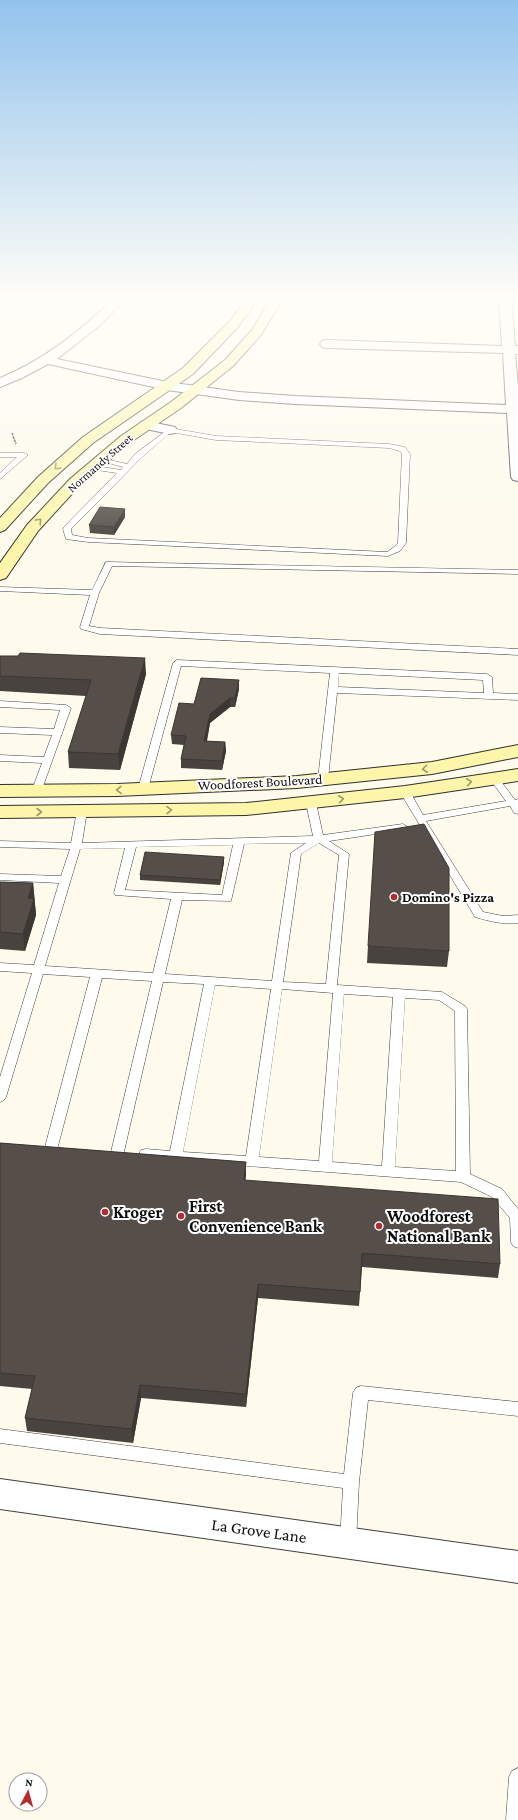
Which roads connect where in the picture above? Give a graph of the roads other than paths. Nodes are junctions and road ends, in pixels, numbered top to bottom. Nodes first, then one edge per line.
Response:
1 (148, 382) edge
2 (173, 382) edge
3 (204, 382) edge
4 (513, 382) edge
5 (167, 386) junction
6 (194, 390) junction
7 (513, 409) junction
8 (146, 425) junction
9 (170, 430) junction
10 (76, 450) junction
11 (0, 455) edge
12 (100, 461) junction
13 (128, 466) junction
14 (121, 472) junction
15 (0, 477) edge
16 (518, 477) edge
17 (0, 527) edge
18 (0, 532) edge
19 (28, 535) junction
20 (518, 572) edge
21 (0, 575) edge
22 (0, 589) edge
23 (95, 593) junction
24 (518, 652) edge
25 (335, 670) junction
26 (333, 690) junction
27 (489, 696) junction
28 (518, 697) edge
29 (0, 704) edge
30 (0, 730) edge
31 (57, 732) junction
32 (518, 751) edge
33 (0, 758) edge
34 (47, 760) junction
35 (518, 774) edge
36 (494, 778) junction
37 (323, 779) junction
38 (298, 782) junction
39 (143, 789) junction
40 (0, 790) edge
41 (37, 790) junction
42 (405, 792) junction
43 (312, 803) junction
44 (516, 806) edge
45 (82, 811) junction
46 (0, 812) edge
47 (420, 819) junction
48 (403, 827) edge
49 (319, 839) junction
50 (239, 842) junction
51 (0, 844) edge
52 (131, 845) junction
53 (76, 846) junction
54 (0, 877) edge
55 (66, 880) junction
56 (177, 896) junction
57 (518, 919) edge
58 (0, 967) edge
59 (38, 970) junction
60 (97, 973) junction
61 (157, 977) junction
62 (210, 981) junction
63 (278, 985) junction
64 (335, 989) junction
65 (399, 993) junction
66 (0, 1097) edge
67 (37, 1146) edge
68 (52, 1147) junction
69 (67, 1148) edge
70 (104, 1151) edge
71 (118, 1152) junction
72 (176, 1156) junction
73 (252, 1161) junction
74 (325, 1167) junction
75 (388, 1171) junction
76 (463, 1177) junction
77 (518, 1242) edge
78 (518, 1409) edge
79 (0, 1436) edge
80 (351, 1482) junction
81 (0, 1494) edge
82 (348, 1543) junction
83 (518, 1567) edge
84 (518, 1777) edge
85 (515, 1820) edge

1 - 5 street
2 - 5 main road, Normandy Street
3 - 6 main road, Normandy Street
4 - 7 street
5 - 6 street
5 - 10 main road, Normandy Street
6 - 7 street
6 - 8 main road, Normandy Street
7 - 16 street
8 - 9 street
8 - 12 main road, Normandy Street
9 - 13 lane
9 - 14 lane
10 - 12 main road
10 -> 17 main road, Normandy Street
11 - 15 lane
12 - 13 lane
12 - 14 lane
19 -> 12 main road, Normandy Street
13 - 14 lane
18 - 19 main road
19 - 21 main road, Normandy Street
20 - 23 lane
22 - 23 lane
23 - 24 lane
25 - 26 lane
25 - 27 lane
25 - 39 lane
26 - 27 lane
26 - 37 lane
27 - 28 lane
29 - 31 lane
30 - 31 lane
31 - 34 lane
32 -> 37 main road, Woodforest Boulevard
33 - 34 lane
34 - 41 lane
35 - 36 main road, Woodforest Boulevard
42 -> 36 main road, Woodforest Boulevard
36 - 44 lane
37 - 38 main road, Woodforest Boulevard
38 - 39 main road, Woodforest Boulevard
38 - 43 main road
39 -> 41 main road, Woodforest Boulevard
40 - 41 main road, Woodforest Boulevard
43 -> 42 main road, Woodforest Boulevard
42 - 47 lane
45 -> 43 main road, Woodforest Boulevard
43 - 49 lane
44 - 47 lane
46 -> 45 main road, Woodforest Boulevard
45 - 53 lane
47 - 57 lane
48 - 49 lane
49 - 50 lane
49 - 63 lane
49 - 64 lane
50 - 52 lane
50 - 56 lane
51 - 53 lane
52 - 53 lane
52 - 56 lane
53 - 55 lane
54 - 55 lane
55 - 59 lane
56 - 61 lane
58 - 59 lane
59 - 60 lane
59 - 66 lane
60 - 61 lane
60 - 68 lane
61 - 62 lane
61 - 71 lane
62 - 63 lane
62 - 72 lane
63 - 64 lane
63 - 73 lane
64 - 65 lane
64 - 74 lane
65 - 75 lane
65 - 76 lane
67 - 68 lane
68 - 69 lane
70 - 71 lane
71 - 72 lane
72 - 73 lane
73 - 74 lane
74 - 75 lane
75 - 76 lane
76 - 77 lane
78 - 80 lane
79 - 80 lane
80 - 82 lane
81 - 82 street, La Grove Lane
82 - 83 street, La Grove Lane
84 - 85 lane

